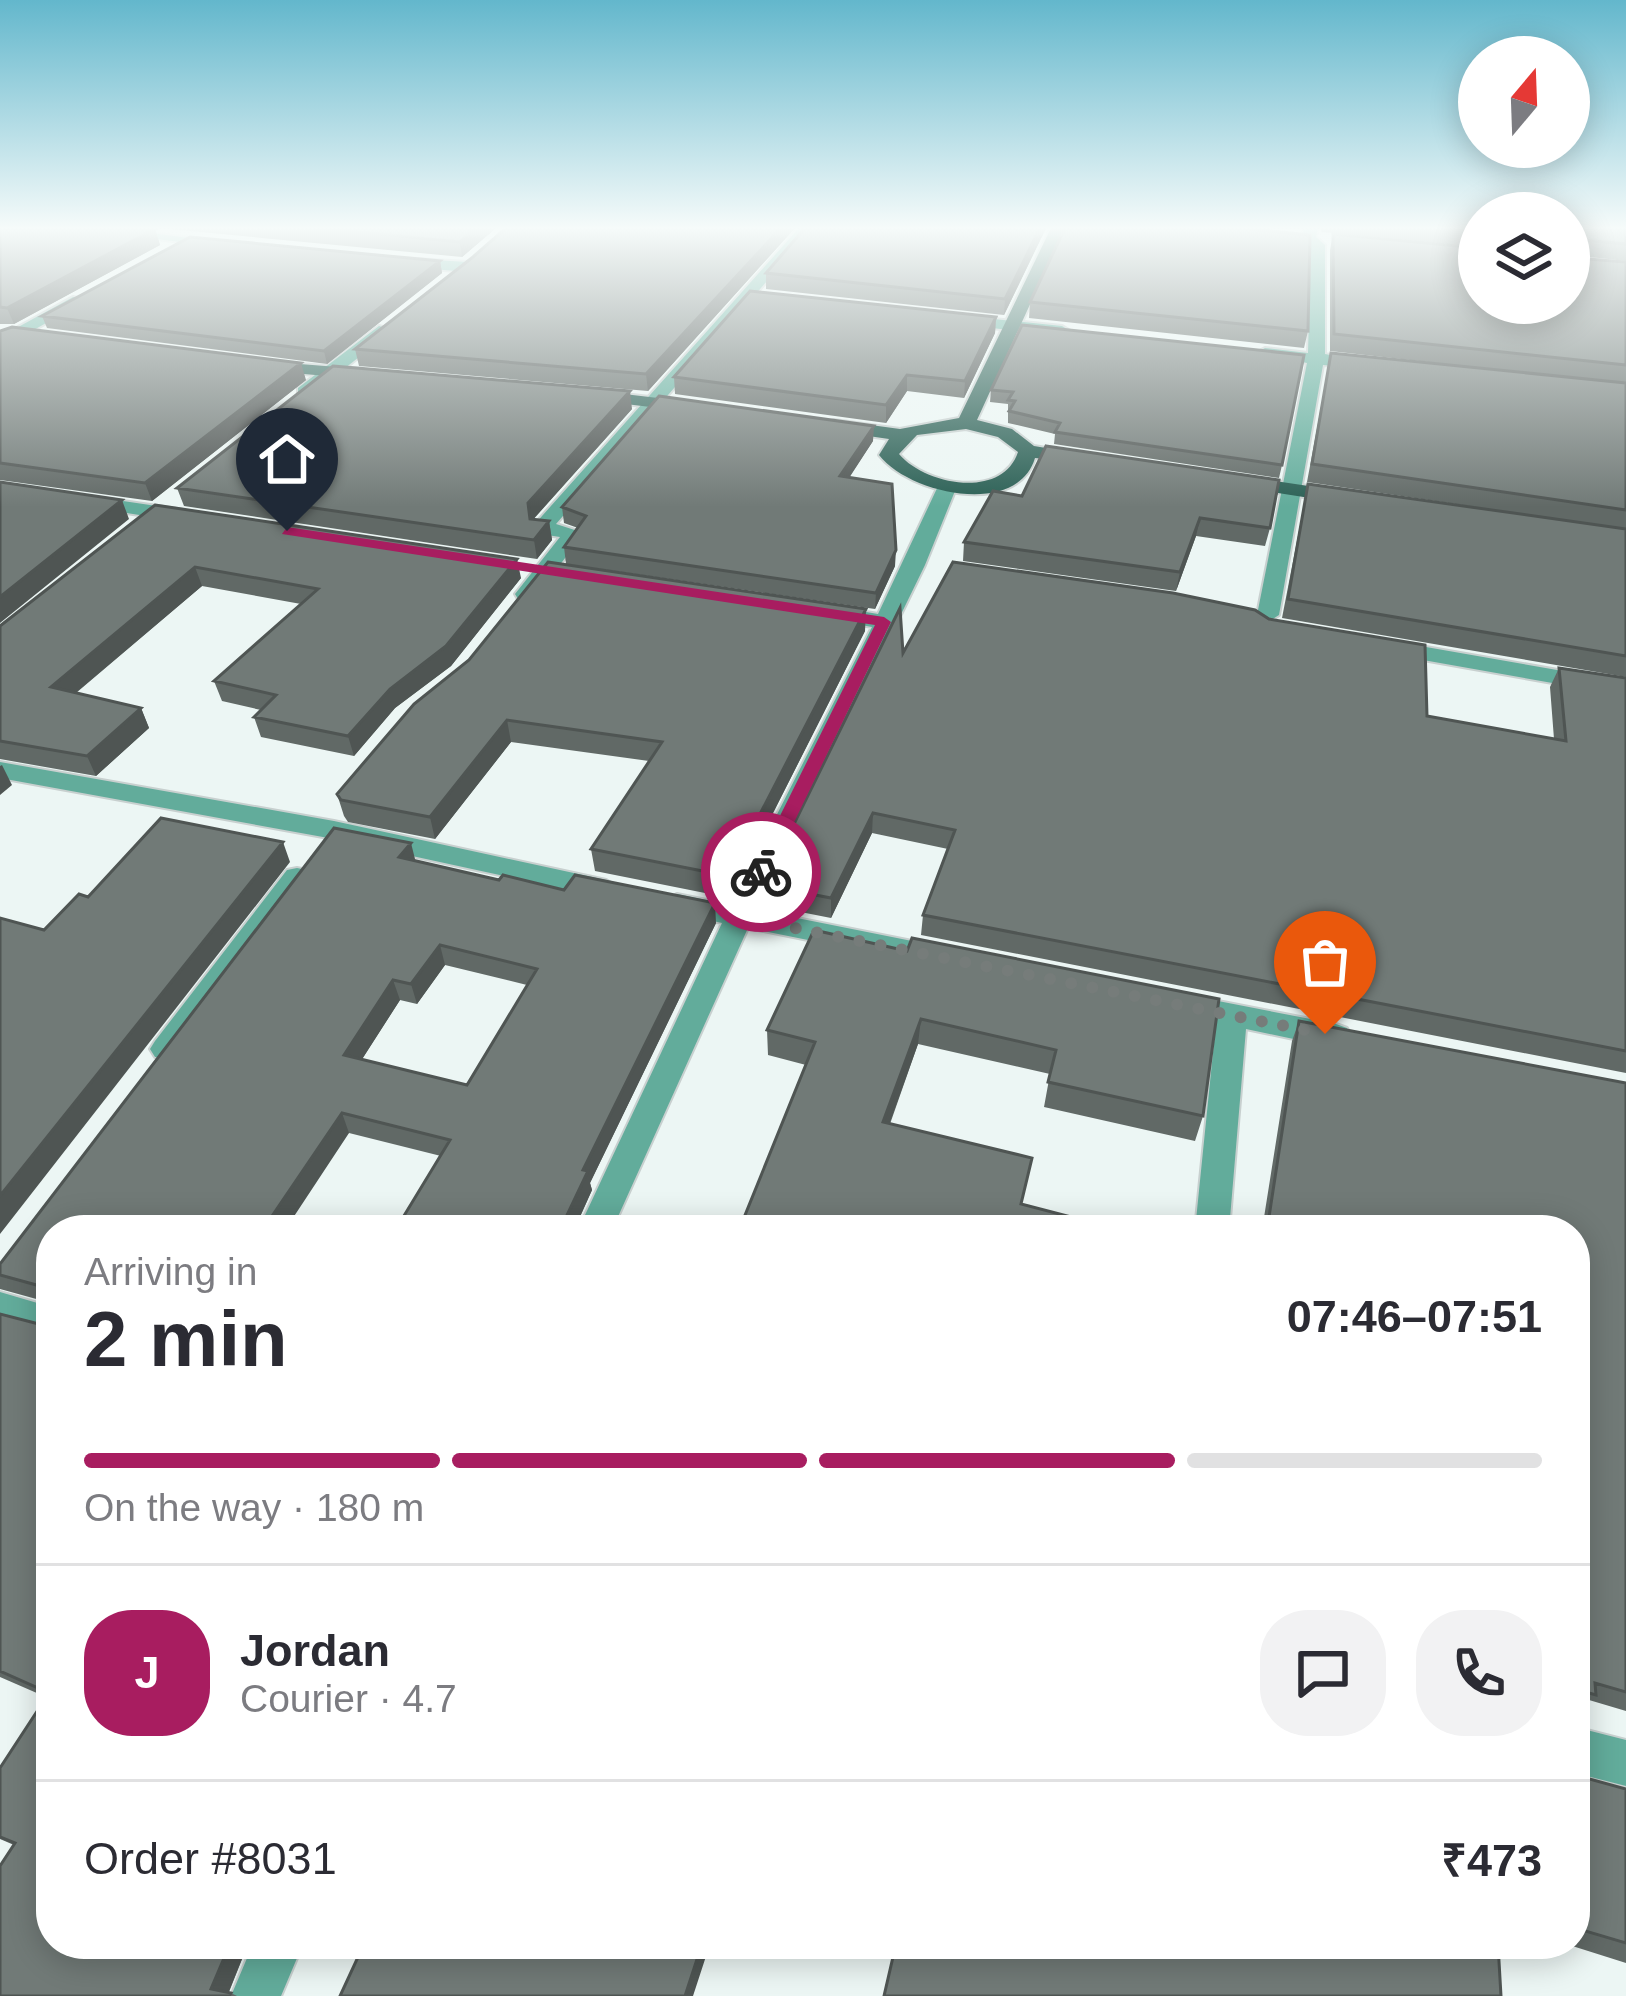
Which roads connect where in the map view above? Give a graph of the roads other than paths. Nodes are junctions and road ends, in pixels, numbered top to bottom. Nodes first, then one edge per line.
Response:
1 (37, 321) edge
2 (725, 321) edge
3 (964, 321) edge
4 (1012, 321) edge
5 (1317, 321) edge
6 (395, 322) edge
7 (1010, 326) junction
8 (1080, 333) edge
9 (6, 337) edge
10 (63, 340) edge
11 (1245, 351) edge
12 (1316, 358) junction
13 (245, 364) edge
14 (1382, 366) edge
15 (331, 371) junction
16 (377, 375) edge
17 (562, 393) edge
18 (654, 401) junction
19 (722, 411) edge
20 (279, 413) edge
21 (811, 423) edge
22 (966, 423) junction
23 (901, 435) junction
24 (1028, 451) junction
25 (1094, 460) edge
26 (1228, 480) edge
27 (947, 486) junction
28 (1295, 490) junction
29 (68, 499) edge
30 (1366, 501) edge
31 (203, 519) edge
32 (794, 608) edge
33 (1268, 619) edge
34 (504, 621) edge
35 (884, 622) junction
36 (1355, 642) edge
37 (1626, 689) edge
38 (0, 770) edge
39 (338, 799) edge
40 (334, 830) junction
41 (739, 917) junction
42 (974, 964) edge
43 (1138, 996) edge
44 (1232, 1015) junction
45 (1372, 1042) edge
46 (154, 1066) edge
47 (602, 1215) edge
48 (1213, 1215) edge
49 (0, 1309) edge
50 (36, 1320) edge
51 (1590, 1754) edge
52 (1626, 1763) edge
53 (272, 1959) edge
54 (256, 1996) edge

1 - 9 street
2 - 18 street
3 - 7 street
4 - 7 main road
5 - 12 street
6 - 15 street
7 - 8 street
7 - 22 main road
9 - 10 main road
11 - 12 street
12 - 14 street
12 - 28 street
13 - 15 main road
15 - 16 main road
15 - 20 street
17 - 18 main road
18 - 19 main road
18 - 34 street
21 - 23 main road
22 - 23 main road
22 - 24 main road
23 - 27 main road
24 - 25 main road
24 - 27 main road
26 - 28 main road
27 - 35 street
28 - 30 main road
28 - 33 street
29 - 31 street
32 - 35 street
35 - 41 street
36 - 37 street
38 - 40 street
39 - 40 street
40 - 41 street
40 - 46 street
41 - 42 street
41 - 47 street
43 - 44 street
44 - 45 street
44 - 48 street
49 - 50 street
51 - 52 street
53 - 54 street

